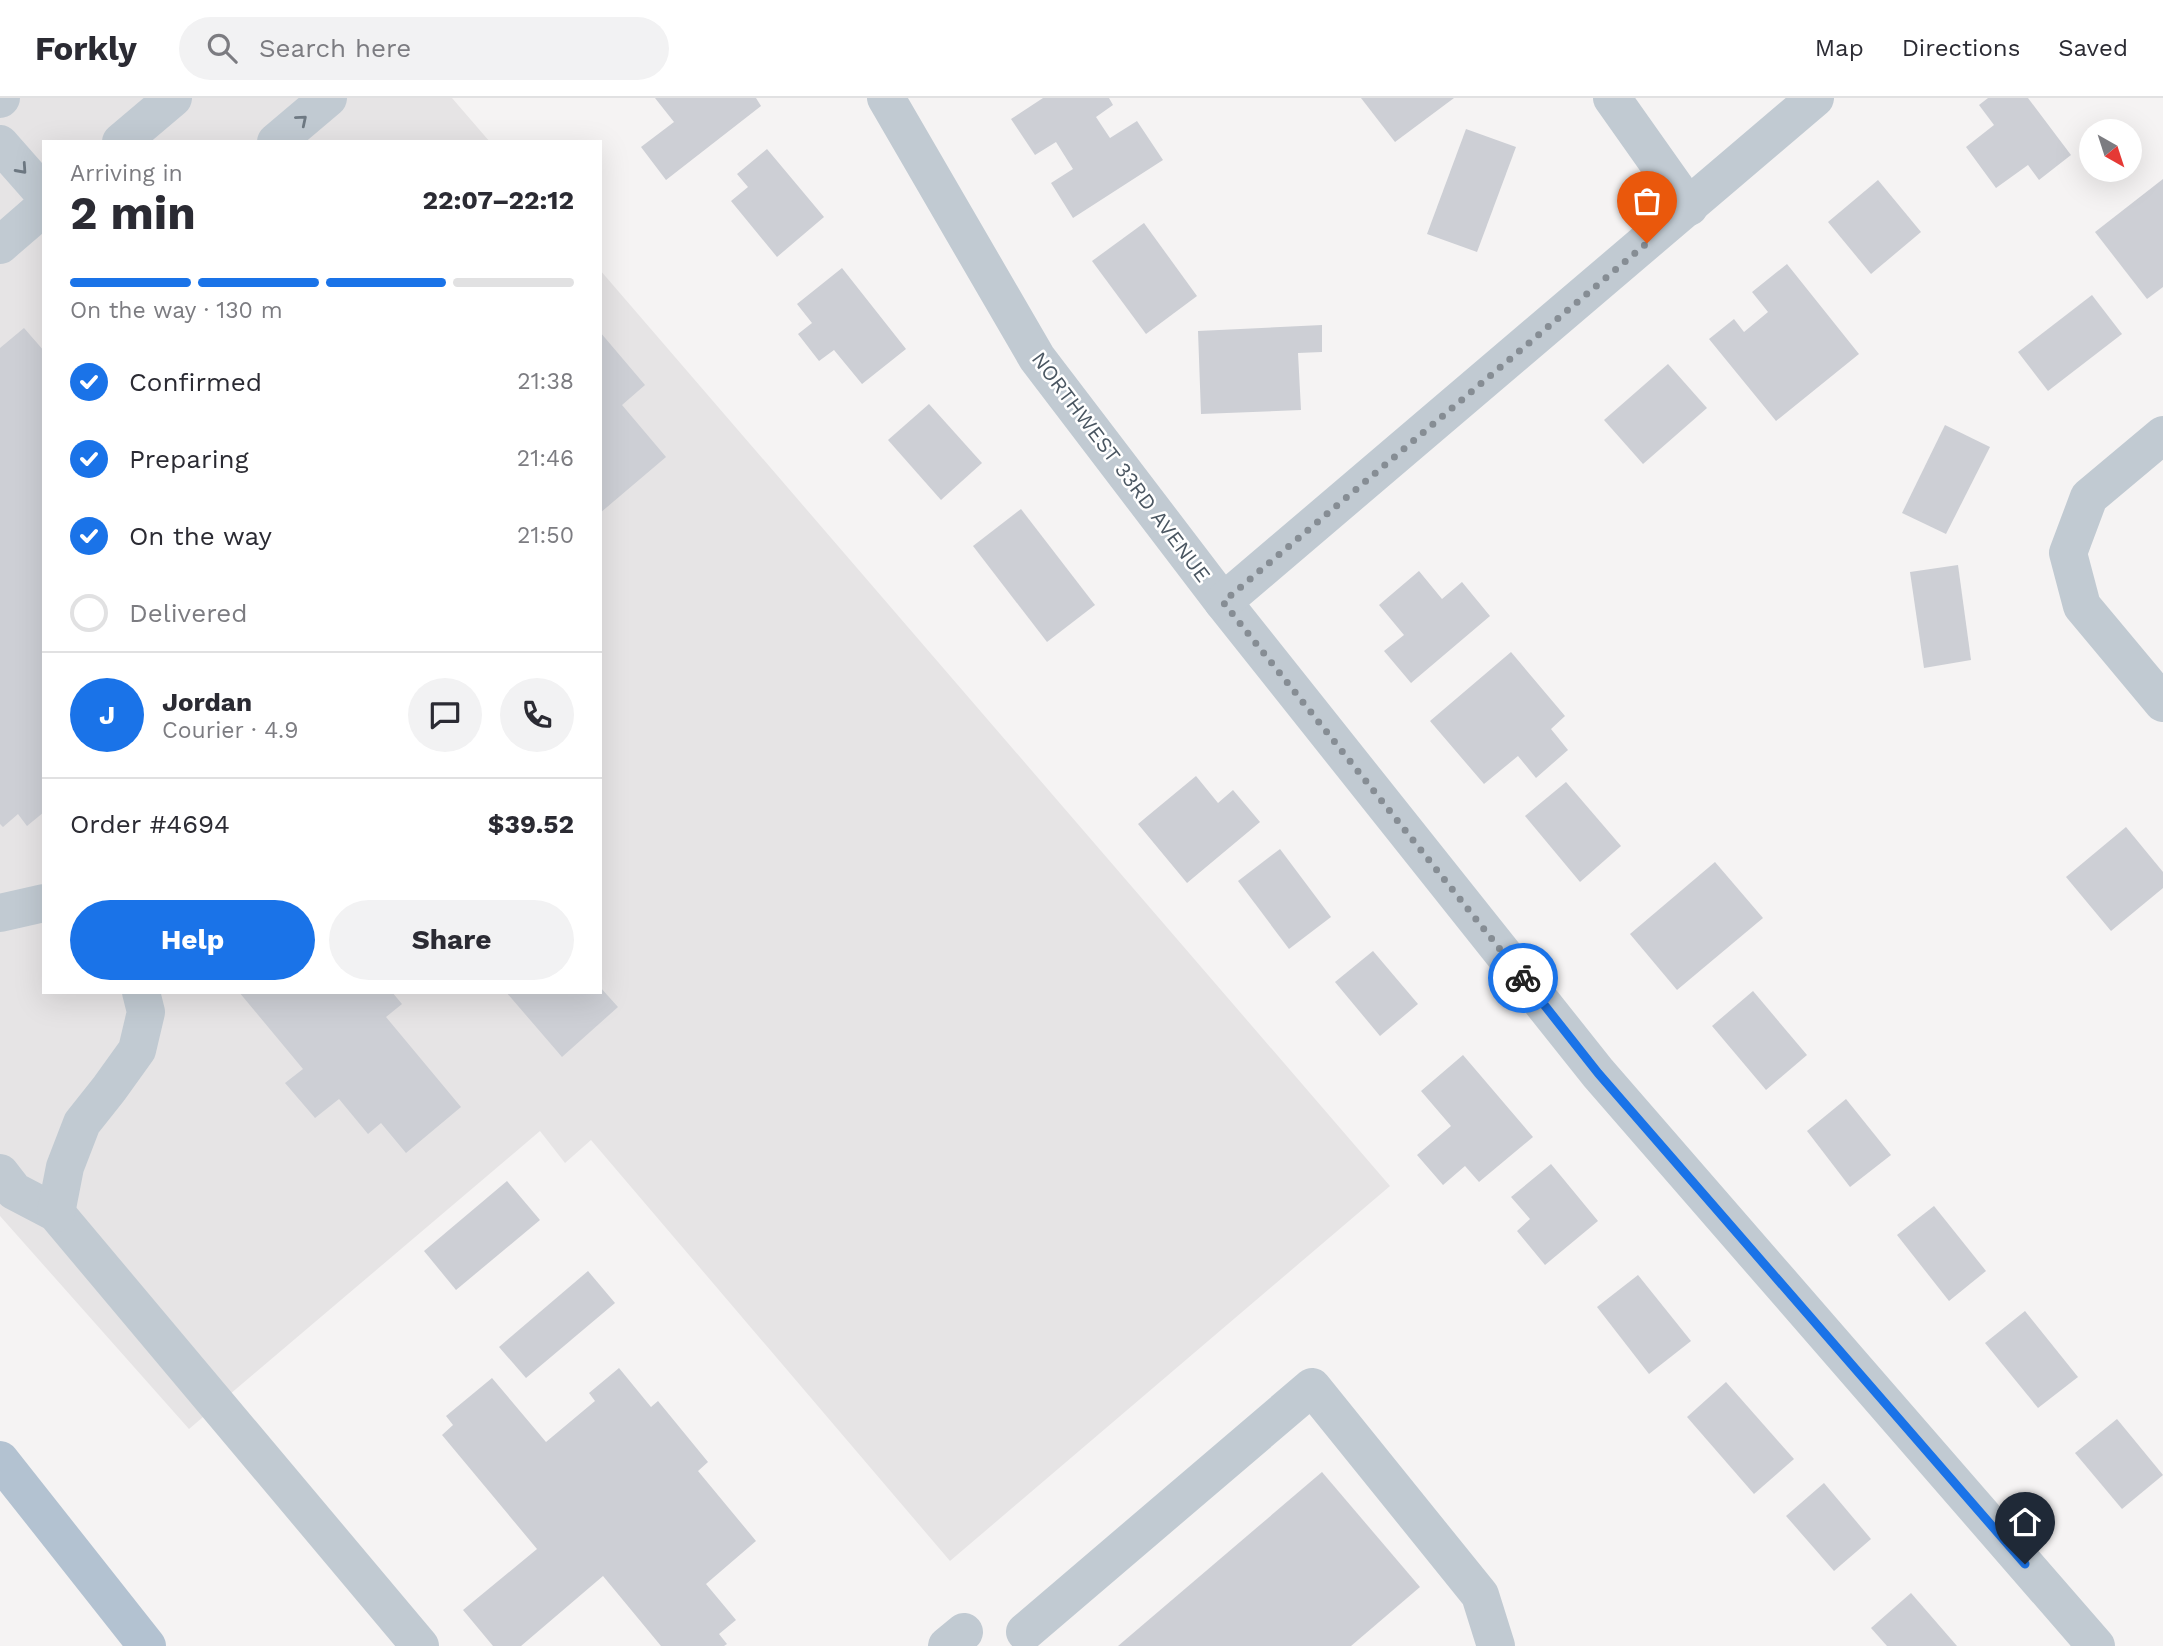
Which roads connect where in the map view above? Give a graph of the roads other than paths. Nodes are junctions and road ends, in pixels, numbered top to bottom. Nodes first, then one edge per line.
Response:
1 (173, 98) edge
2 (328, 98) edge
3 (886, 98) edge
4 (1612, 98) edge
5 (1815, 98) edge
6 (123, 140) edge
7 (278, 140) edge
8 (0, 144) edge
9 (42, 192) edge
10 (1689, 207) junction
11 (42, 209) edge
12 (0, 245) edge
13 (2163, 435) edge
14 (1223, 602) junction
15 (2163, 703) edge
16 (42, 904) edge
17 (0, 914) edge
18 (142, 994) edge
19 (0, 1173) edge
20 (56, 1213) junction
21 (0, 1460) edge
22 (1025, 1632) dead end
23 (147, 1646) edge
24 (420, 1646) edge
25 (1496, 1646) edge
26 (2096, 1646) edge

1 - 6 street
7 -> 2 street
3 - 14 street, NORTHWEST 33RD AVENUE
4 - 10 street
5 - 10 street
8 -> 9 street
10 - 14 street
11 - 12 street
13 - 15 street
14 - 26 street, NORTHWEST 33RD AVENUE
16 - 17 street
18 - 20 street
19 - 20 street
20 - 24 street
21 - 23 main road
22 - 25 street

